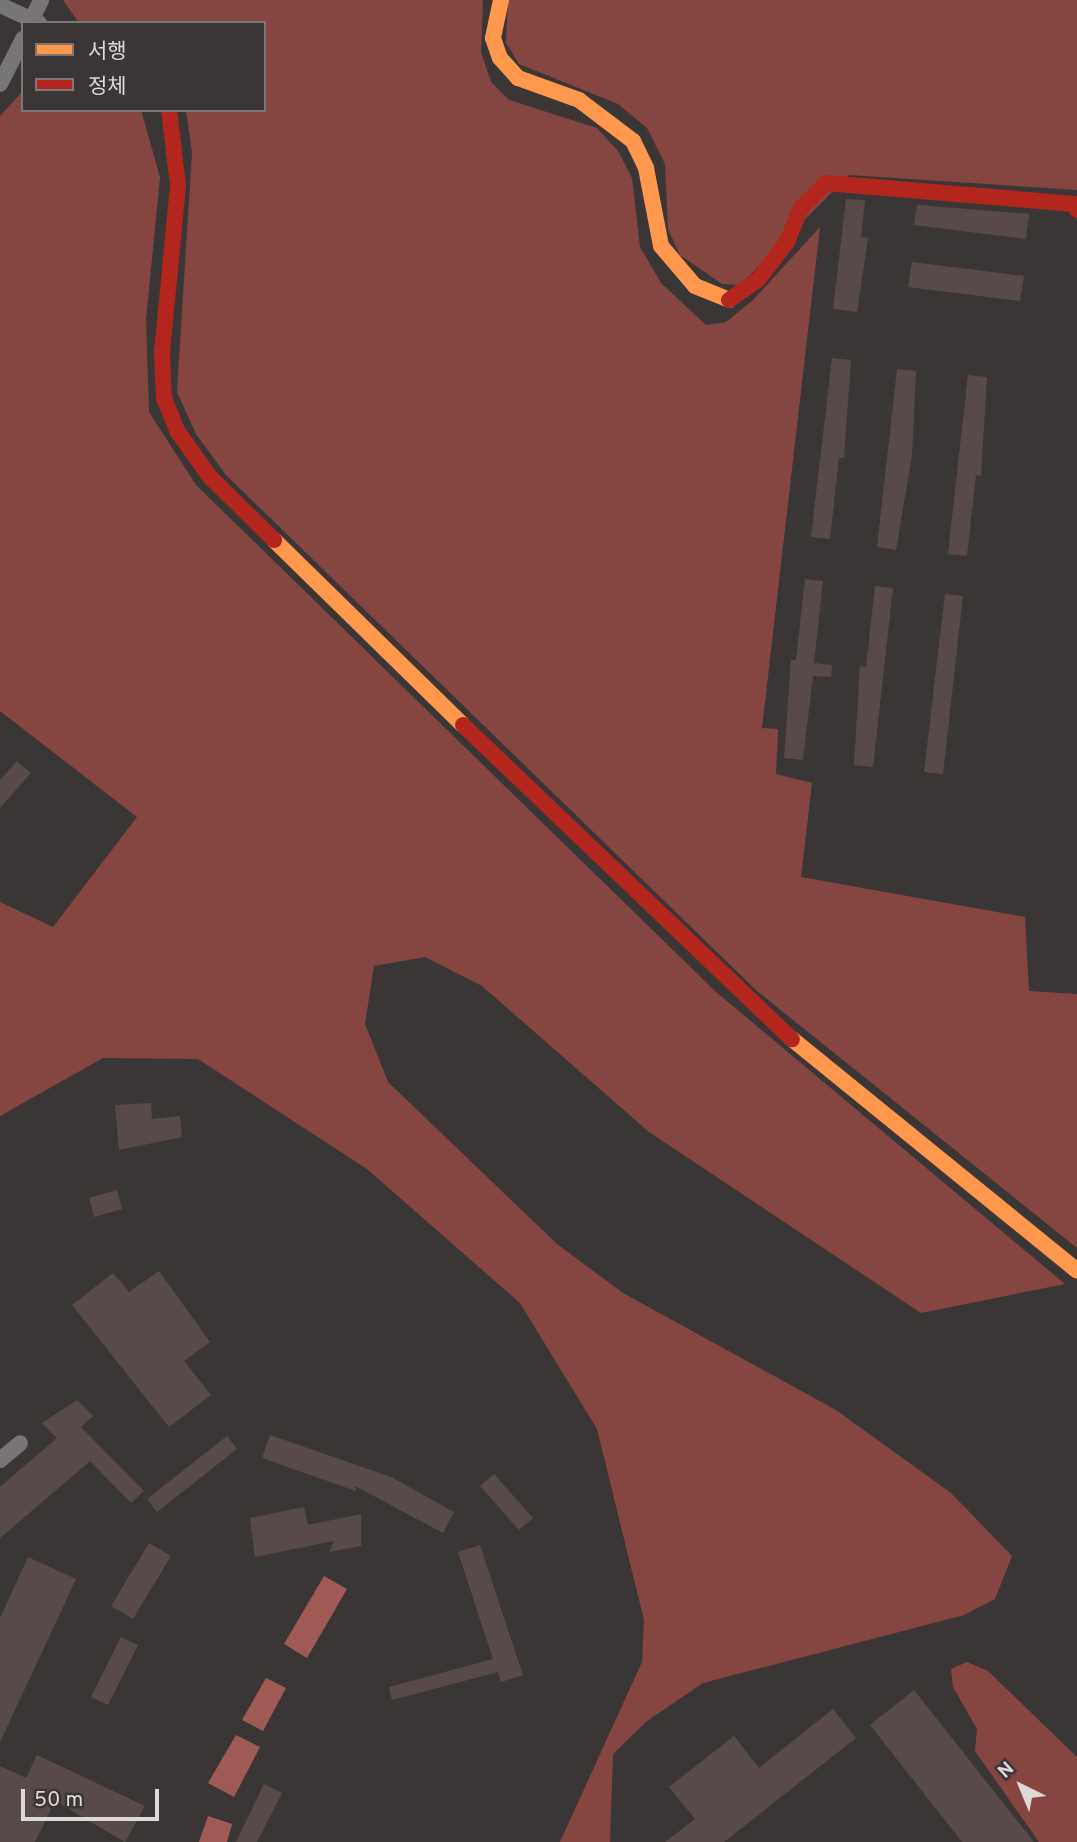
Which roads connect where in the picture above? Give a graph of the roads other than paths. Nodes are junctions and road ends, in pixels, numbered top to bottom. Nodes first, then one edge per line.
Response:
1 (41, 0) edge
2 (500, 0) edge
3 (0, 5) edge
4 (31, 21) edge
5 (33, 21) edge
6 (21, 43) edge
7 (0, 84) edge
8 (169, 112) edge
9 (1077, 210) edge
10 (1077, 1271) edge
11 (20, 1443) dead end
12 (0, 1460) edge

1 - 5 street
2 - 9 street
3 - 4 street
6 - 7 street
8 - 10 street
11 - 12 street

